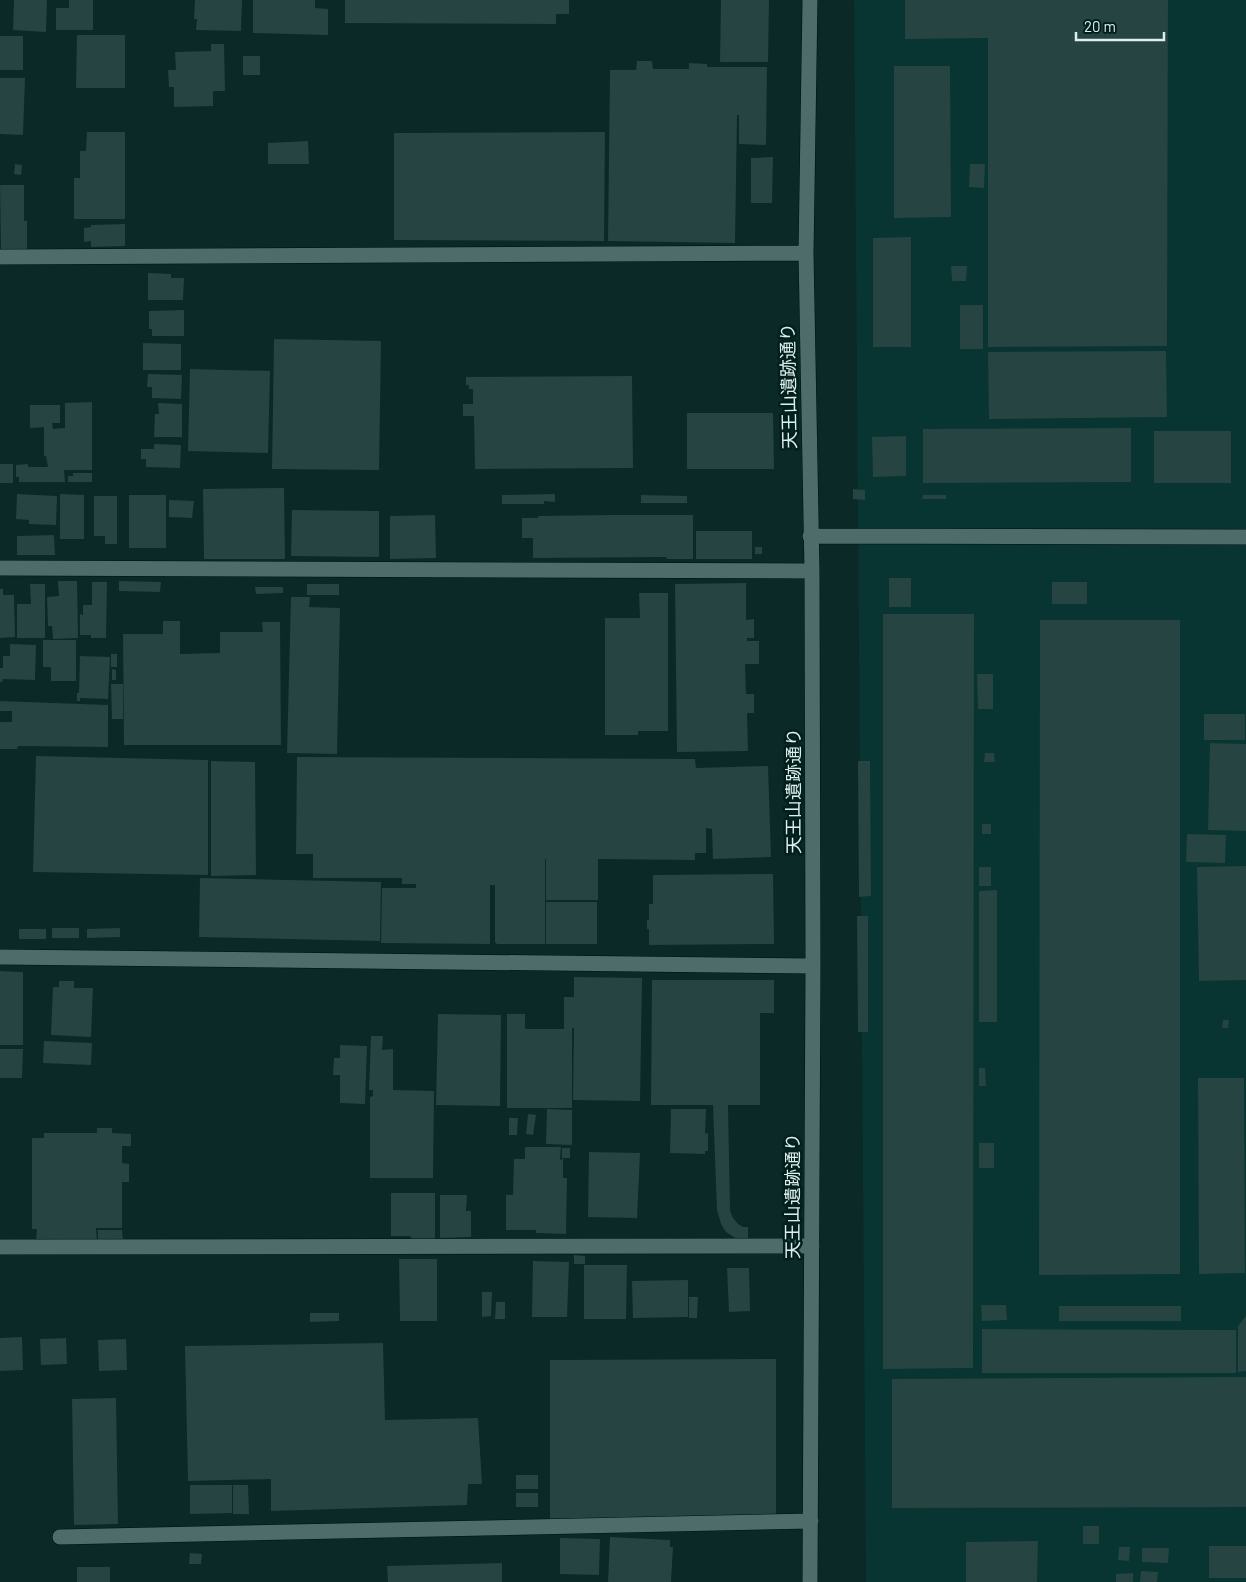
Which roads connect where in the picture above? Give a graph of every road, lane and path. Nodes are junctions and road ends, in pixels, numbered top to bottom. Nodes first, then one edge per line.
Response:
1 (810, 0) edge
2 (806, 253) junction
3 (0, 258) edge
4 (810, 536) junction
5 (1246, 537) edge
6 (0, 568) edge
7 (812, 571) junction
8 (0, 957) edge
9 (813, 966) junction
10 (812, 1246) junction
11 (0, 1247) edge
12 (811, 1521) junction
13 (60, 1537) dead end
14 (810, 1582) edge

1 - 2 street, 天王山遺跡通り
2 - 3 street
2 - 4 street, 天王山遺跡通り
4 - 5 street
4 - 7 street, 天王山遺跡通り
6 - 7 street
7 - 9 street, 天王山遺跡通り
8 - 9 street
9 - 10 street, 天王山遺跡通り
10 - 11 street
10 - 12 street, 天王山遺跡通り
12 - 13 street
12 - 14 street, 天王山遺跡通り

